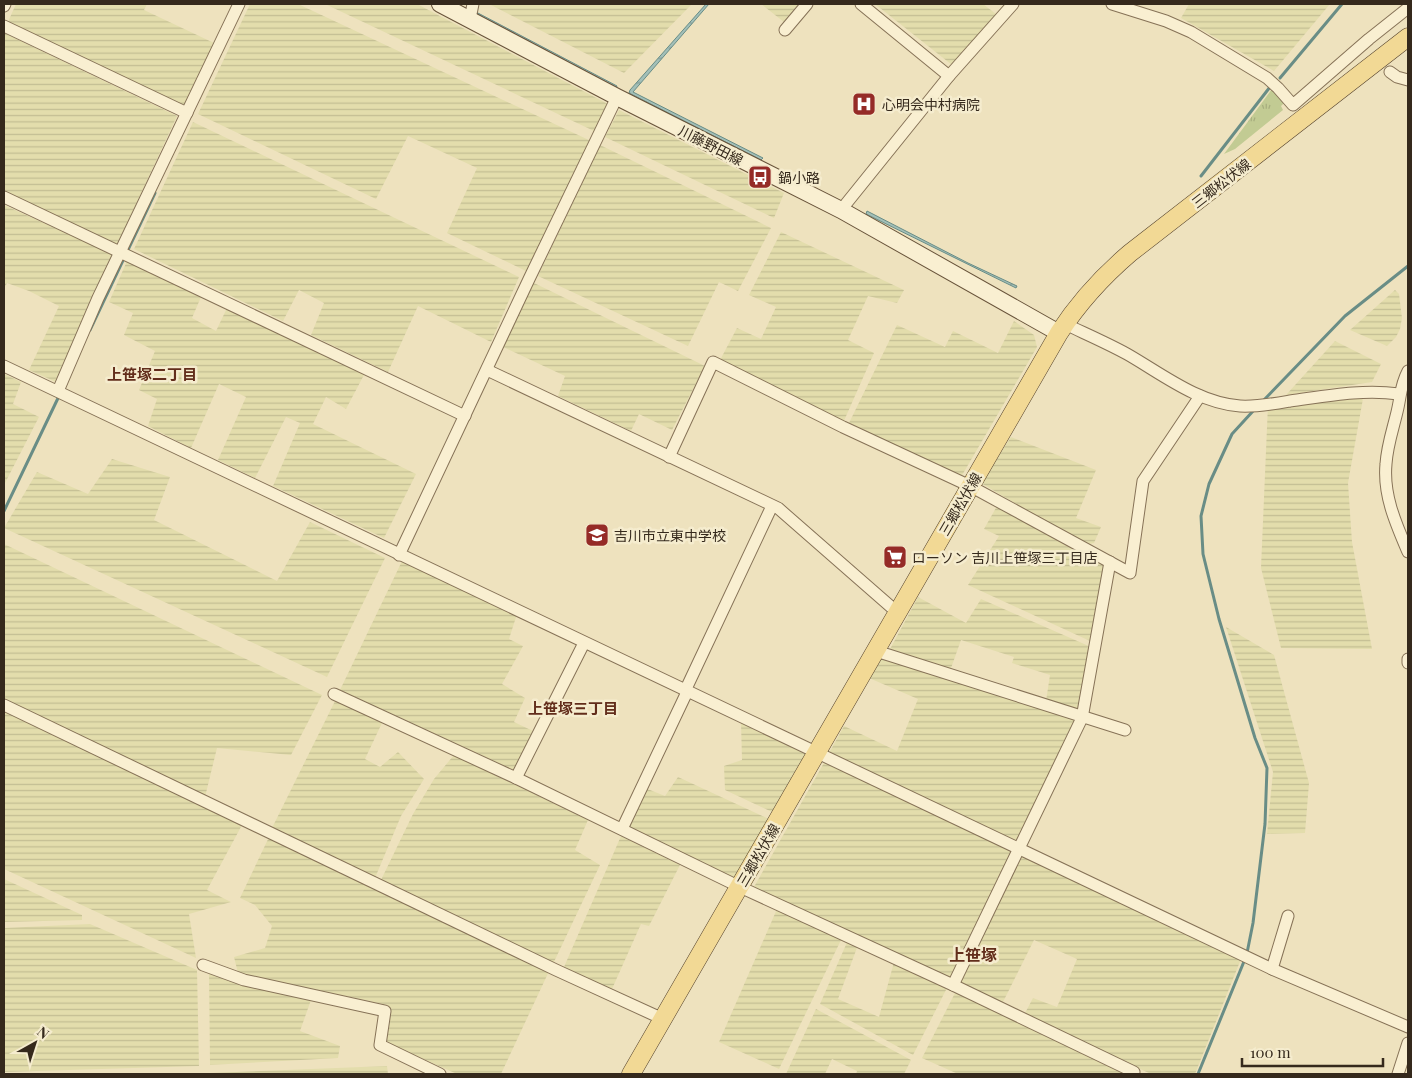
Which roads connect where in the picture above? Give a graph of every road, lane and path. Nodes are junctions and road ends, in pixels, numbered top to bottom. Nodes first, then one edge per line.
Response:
1 (239, 4) edge
2 (440, 4) edge
3 (807, 4) edge
4 (861, 4) edge
5 (1013, 4) edge
6 (1112, 4) edge
7 (1408, 8) edge
8 (471, 11) edge
9 (4, 26) edge
10 (785, 30) dead end
11 (1408, 37) edge
12 (1390, 72) dead end
13 (949, 76) junction
14 (1408, 80) edge
15 (617, 97) junction
16 (187, 113) junction
17 (4, 197) edge
18 (841, 210) junction
19 (120, 251) junction
20 (1062, 328) junction
21 (4, 366) edge
22 (487, 370) junction
23 (1408, 372) edge
24 (58, 391) junction
25 (1400, 394) junction
26 (1200, 396) junction
27 (465, 416) junction
28 (669, 457) junction
29 (970, 486) junction
30 (772, 506) junction
31 (1408, 552) edge
32 (399, 555) junction
33 (1110, 562) junction
34 (898, 613) junction
35 (584, 643) junction
36 (876, 651) junction
37 (1408, 659) edge
38 (1408, 663) edge
39 (686, 692) junction
40 (334, 694) dead end
41 (4, 705) edge
42 (1082, 718) junction
43 (1124, 730) dead end
44 (817, 753) junction
45 (516, 778) junction
46 (622, 829) junction
47 (1020, 850) junction
48 (740, 887) junction
49 (1288, 916) dead end
50 (203, 965) dead end
51 (1272, 968) junction
52 (953, 985) junction
53 (663, 1019) junction
54 (1408, 1026) edge
55 (1408, 1043) edge
56 (1134, 1072) dead end
57 (440, 1074) edge
58 (631, 1074) edge
59 (1398, 1074) edge

1 - 16 street
2 - 8 main road, 川藤野田線
3 - 10 street
4 - 13 street
5 - 13 street
6 - 7 street
8 - 15 main road, 川藤野田線
9 - 16 street
11 - 20 main road, 三郷松伏線
12 - 14 street
13 - 18 street
15 - 18 main road, 川藤野田線
15 - 22 street
16 - 19 street
17 - 19 street
18 - 20 main road, 川藤野田線
19 - 24 street
19 - 27 street
20 - 26 street
20 - 29 main road, 三郷松伏線
21 - 24 street
22 - 27 street
22 - 28 street
23 - 25 street
24 - 32 street
25 - 26 street
25 - 31 street
26 - 33 street
27 - 32 street
28 - 29 street
28 - 30 street
29 - 33 street
29 - 34 main road, 三郷松伏線
30 - 34 street
30 - 39 street
32 - 35 street
33 - 42 street
34 - 36 main road, 三郷松伏線
35 - 39 street
35 - 45 street
36 - 42 street
36 - 44 main road, 三郷松伏線
37 - 38 street
39 - 44 street
39 - 46 street
40 - 45 street
41 - 53 street
42 - 43 street
42 - 47 street
44 - 47 street
44 - 48 main road, 三郷松伏線
45 - 46 street
46 - 48 street
47 - 51 street
47 - 52 street
48 - 52 street
48 - 53 main road, 三郷松伏線
49 - 51 street
50 - 57 street
51 - 54 street
52 - 56 street
53 - 58 main road, 三郷松伏線
55 - 59 street

